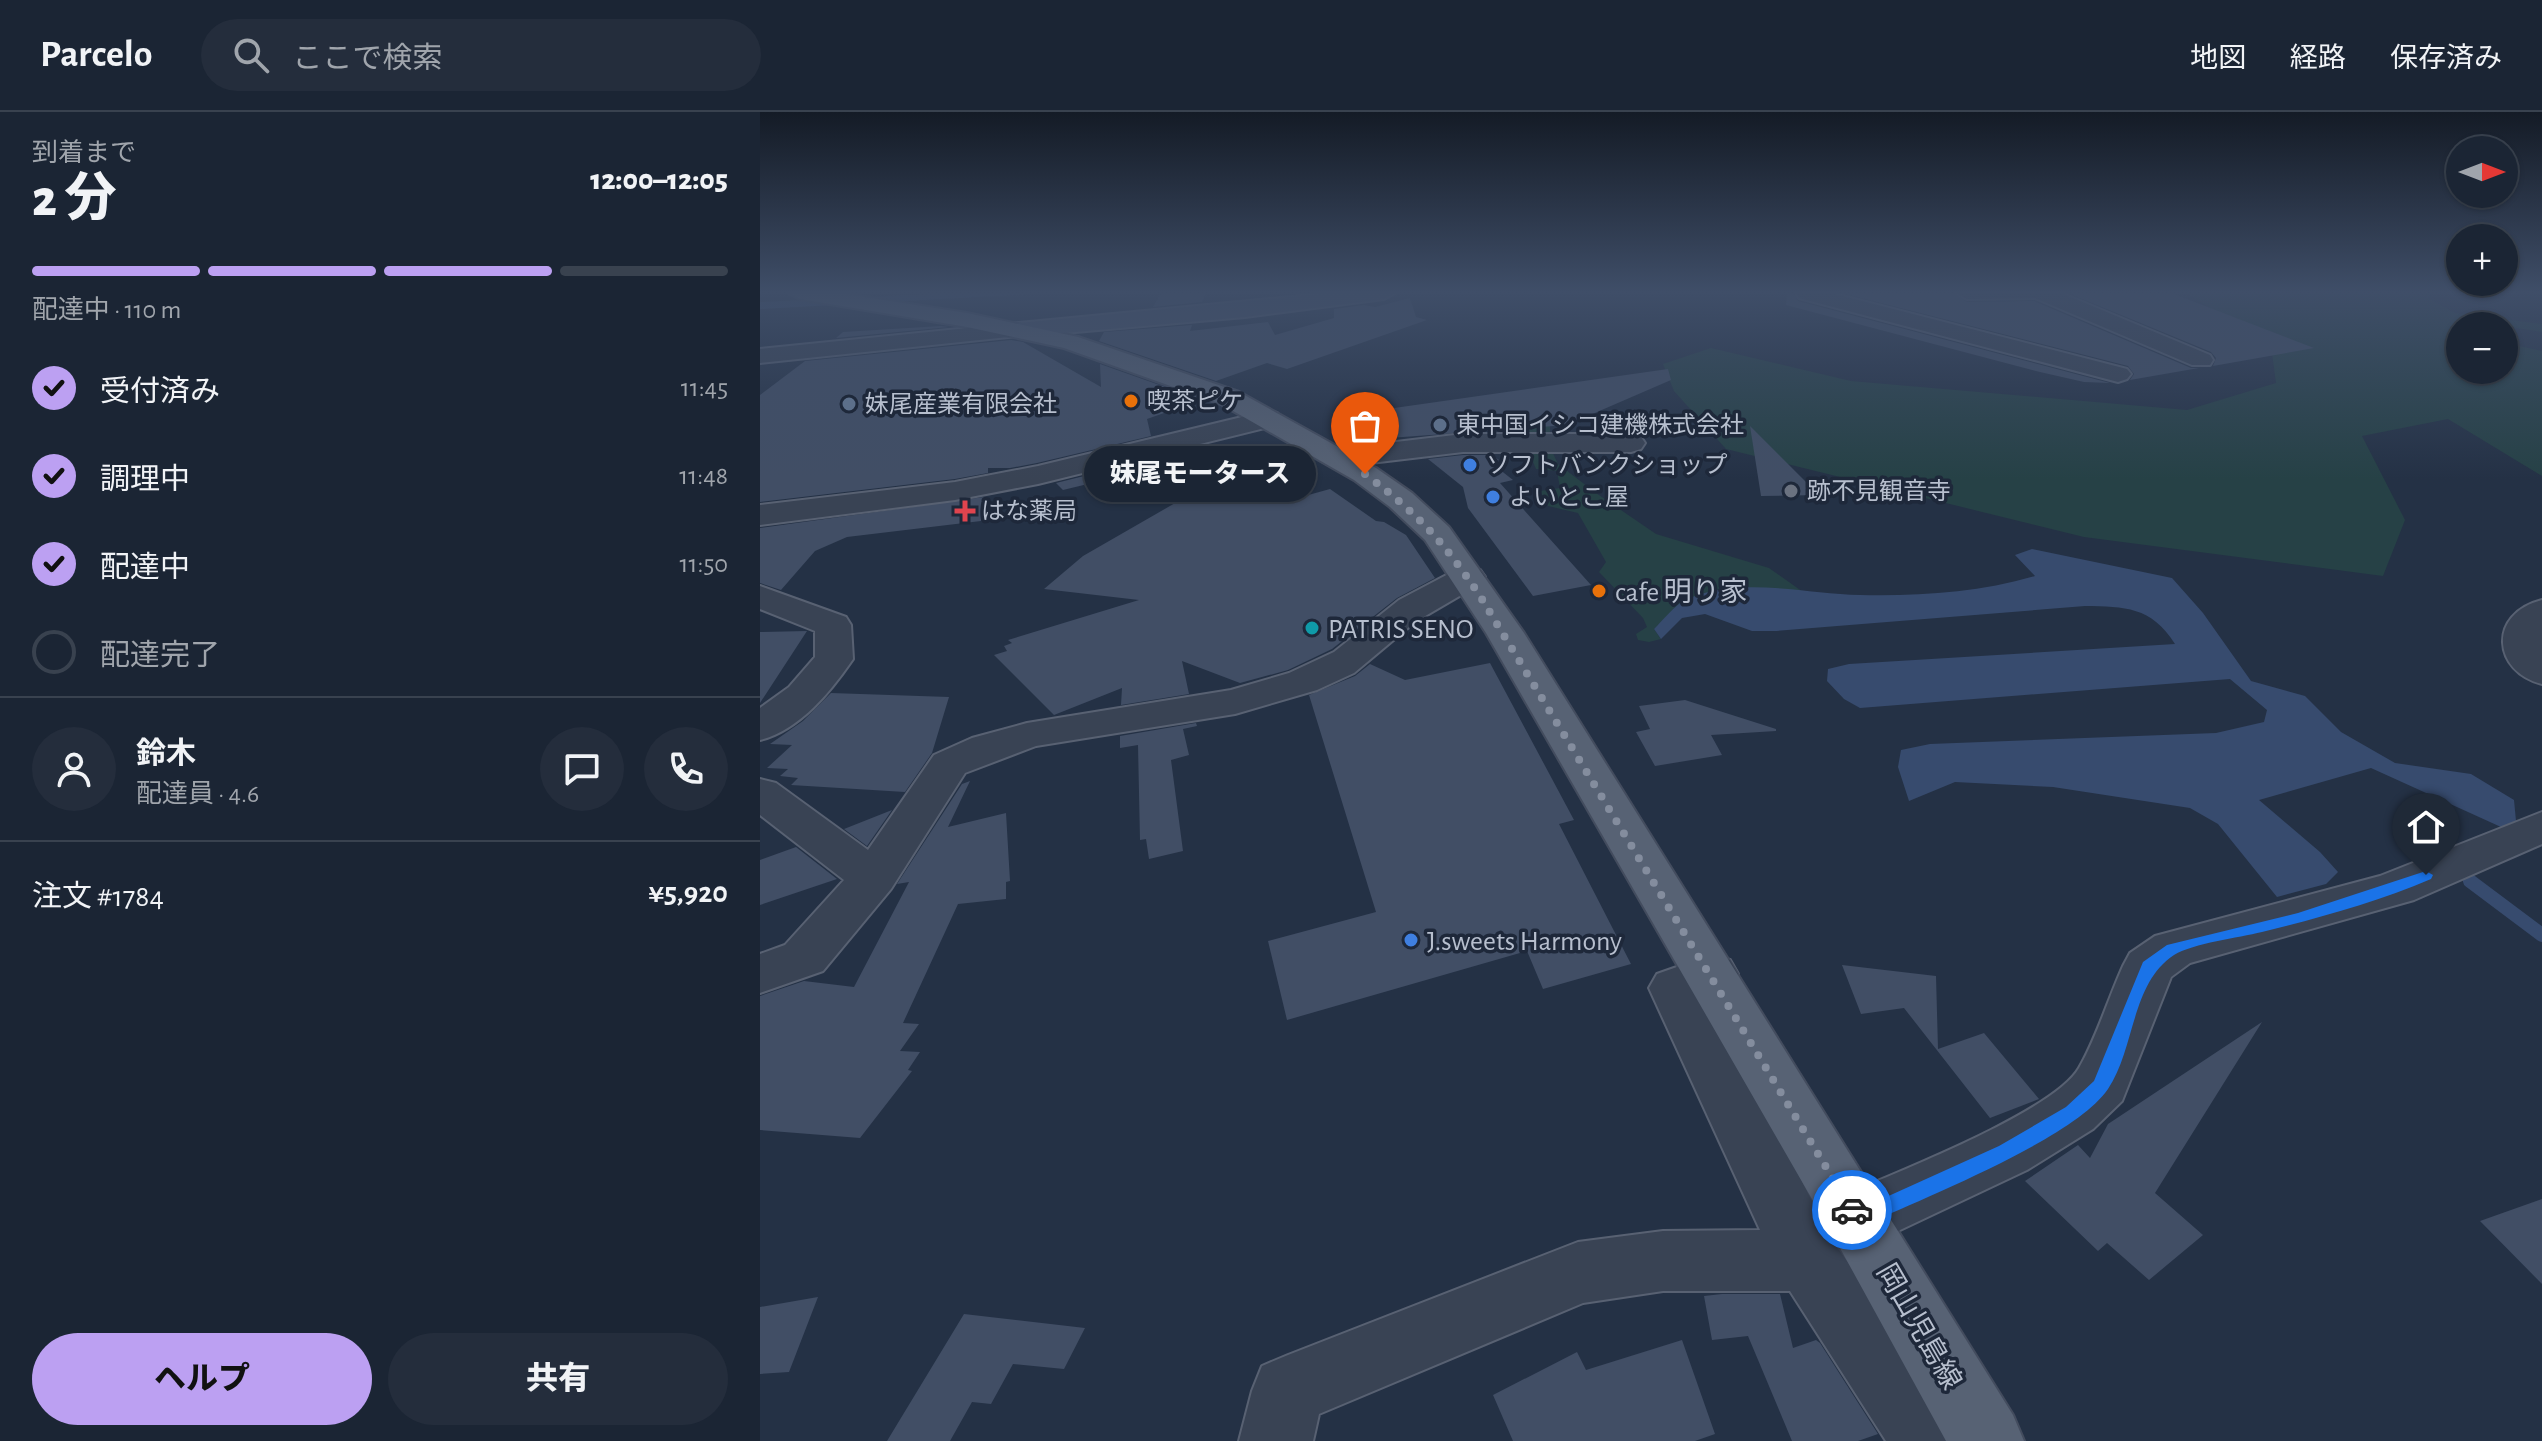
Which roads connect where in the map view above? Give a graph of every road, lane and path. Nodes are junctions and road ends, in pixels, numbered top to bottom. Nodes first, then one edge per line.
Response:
1 (1112, 355) edge
2 (2045, 355) edge
3 (2189, 355) edge
4 (2201, 360) dead end
5 (2118, 374) dead end
6 (1267, 419) junction
7 (1631, 443) dead end
8 (1337, 458) junction
9 (760, 515) edge
10 (1468, 577) junction
11 (760, 597) edge
12 (2542, 611) edge
13 (2542, 672) edge
14 (760, 727) edge
15 (760, 793) edge
16 (2542, 827) edge
17 (874, 878) junction
18 (760, 974) edge
19 (1711, 974) junction
20 (1858, 1219) junction
21 (1808, 1261) junction
22 (1969, 1440) edge
23 (1276, 1441) edge

1 - 6 main road, 岡山児島線
2 - 5 street
3 - 4 street
6 - 8 main road, 岡山児島線
6 - 9 street
7 - 8 street
8 - 10 main road, 岡山児島線
10 - 17 street
10 - 19 main road, 岡山児島線
11 - 14 street
12 - 13 street
15 - 17 street
16 - 20 street
17 - 18 street
19 - 20 main road, 岡山児島線
19 - 21 street
20 - 22 main road, 岡山児島線
21 - 22 street
21 - 23 street

